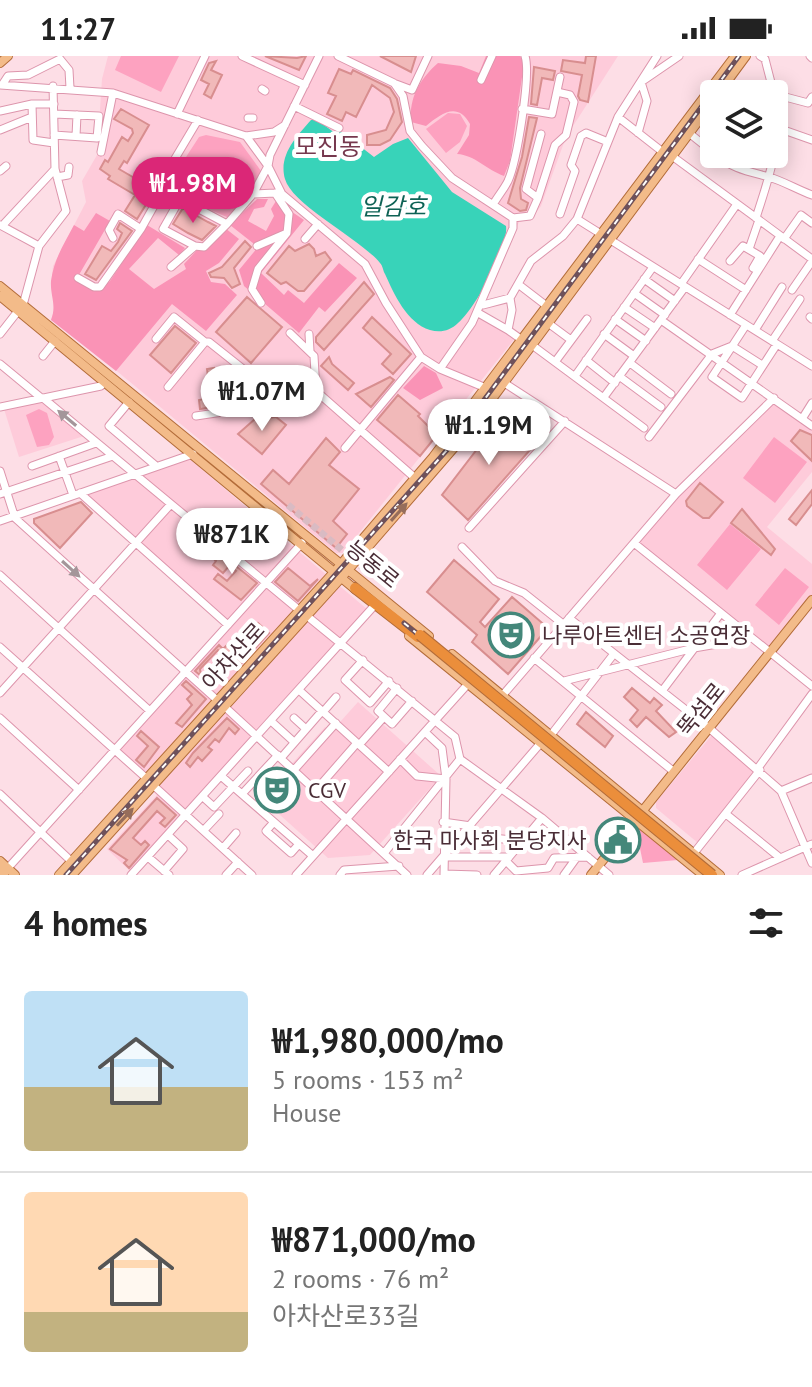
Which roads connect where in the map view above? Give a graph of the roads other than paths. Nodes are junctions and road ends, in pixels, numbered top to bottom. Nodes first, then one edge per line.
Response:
1 (8, 56) edge
2 (205, 56) edge
3 (242, 56) edge
4 (319, 56) edge
5 (338, 56) edge
6 (428, 56) edge
7 (492, 56) edge
8 (525, 56) edge
9 (657, 56) edge
10 (679, 56) edge
11 (735, 56) edge
12 (746, 56) edge
13 (760, 56) edge
14 (61, 57) edge
15 (253, 58) edge
16 (0, 63) edge
17 (560, 77) dead end
18 (481, 80) dead end
19 (728, 80) edge
20 (770, 80) edge
21 (641, 82) junction
22 (394, 83) junction
23 (1, 85) edge
24 (305, 85) junction
25 (53, 86) junction
26 (70, 88) junction
27 (412, 90) junction
28 (557, 92) junction
29 (113, 93) junction
30 (788, 96) edge
31 (810, 100) edge
32 (32, 104) junction
33 (54, 104) junction
34 (294, 106) junction
35 (407, 108) junction
36 (522, 109) junction
37 (0, 111) edge
38 (54, 114) junction
39 (177, 114) junction
40 (77, 115) junction
41 (32, 117) junction
42 (618, 117) junction
43 (700, 118) edge
44 (198, 120) junction
45 (285, 125) junction
46 (339, 128) dead end
47 (0, 130) edge
48 (788, 132) edge
49 (638, 133) junction
50 (689, 133) junction
51 (541, 134) dead end
52 (76, 136) junction
53 (246, 136) junction
54 (54, 139) junction
55 (812, 140) edge
56 (608, 142) junction
57 (700, 142) edge
58 (101, 152) dead end
59 (668, 154) junction
60 (268, 166) junction
61 (69, 167) dead end
62 (734, 168) edge
63 (771, 168) edge
64 (56, 173) junction
65 (769, 177) junction
66 (164, 188) junction
67 (279, 193) junction
68 (253, 194) junction
69 (812, 195) edge
70 (538, 198) junction
71 (180, 199) junction
72 (494, 203) junction
73 (737, 204) junction
74 (560, 214) dead end
75 (516, 215) junction
76 (577, 219) junction
77 (758, 219) junction
78 (223, 223) junction
79 (812, 223) edge
80 (318, 224) junction
81 (1, 225) edge
82 (141, 229) junction
83 (287, 233) junction
84 (309, 237) dead end
85 (606, 237) junction
86 (113, 238) dead end
87 (782, 238) junction
88 (39, 246) junction
89 (195, 246) junction
90 (257, 246) dead end
91 (749, 249) junction
92 (698, 259) junction
93 (812, 259) edge
94 (730, 261) dead end
95 (171, 267) dead end
96 (653, 267) junction
97 (753, 268) dead end
98 (78, 278) dead end
99 (644, 279) junction
100 (518, 284) junction
101 (0, 286) edge
102 (683, 286) junction
103 (782, 287) dead end
104 (746, 290) junction
105 (792, 290) dead end
106 (634, 293) junction
107 (0, 296) edge
108 (510, 298) junction
109 (800, 299) dead end
110 (675, 301) junction
111 (261, 303) dead end
112 (483, 305) dead end
113 (548, 307) junction
114 (624, 307) junction
115 (21, 308) junction
116 (480, 314) dead end
117 (730, 315) junction
118 (663, 317) junction
119 (587, 319) dead end
120 (615, 319) junction
121 (548, 323) junction
122 (746, 325) junction
123 (3, 326) edge
124 (655, 328) junction
125 (508, 330) junction
126 (755, 330) junction
127 (290, 333) dead end
128 (0, 334) edge
129 (309, 334) dead end
130 (604, 334) junction
131 (156, 339) dead end
132 (522, 340) junction
133 (571, 340) junction
134 (55, 341) junction
135 (646, 341) junction
136 (205, 342) junction
137 (774, 342) junction
138 (532, 345) junction
139 (732, 346) junction
140 (310, 351) junction
141 (712, 354) junction
142 (43, 356) dead end
143 (421, 357) junction
144 (632, 359) junction
145 (586, 360) junction
146 (723, 361) junction
147 (555, 362) junction
148 (0, 364) edge
149 (762, 365) junction
150 (812, 366) edge
151 (440, 369) junction
152 (575, 376) junction
153 (495, 377) junction
154 (617, 380) junction
155 (752, 381) junction
156 (104, 382) junction
157 (504, 384) junction
158 (168, 387) dead end
159 (486, 388) junction
160 (316, 391) junction
161 (671, 394) dead end
162 (604, 397) junction
163 (42, 398) junction
164 (774, 398) junction
165 (129, 402) junction
166 (812, 403) edge
167 (0, 407) edge
168 (661, 407) dead end
169 (196, 416) dead end
170 (802, 419) junction
171 (565, 421) junction
172 (812, 426) edge
173 (360, 428) junction
174 (644, 428) dead end
175 (649, 437) dead end
176 (96, 443) junction
177 (345, 448) dead end
178 (193, 454) junction
179 (59, 456) junction
180 (113, 456) junction
181 (210, 463) junction
182 (32, 466) dead end
183 (156, 466) junction
184 (0, 471) edge
185 (65, 473) junction
186 (134, 473) junction
187 (415, 478) junction
188 (3, 493) edge
189 (77, 494) junction
190 (676, 494) junction
191 (171, 504) junction
192 (14, 516) junction
193 (0, 521) edge
194 (469, 528) dead end
195 (136, 543) junction
196 (302, 543) junction
197 (634, 543) junction
198 (462, 547) dead end
199 (341, 571) junction
200 (0, 575) edge
201 (266, 582) junction
202 (329, 584) junction
203 (358, 585) junction
204 (94, 589) junction
205 (810, 605) edge
206 (374, 606) junction
207 (299, 610) junction
208 (721, 613) junction
209 (307, 616) junction
210 (566, 621) junction
211 (228, 625) junction
212 (59, 628) junction
213 (752, 638) junction
214 (342, 643) junction
215 (0, 647) edge
216 (694, 648) junction
217 (770, 652) junction
218 (613, 655) junction
219 (534, 658) junction
220 (363, 660) junction
221 (629, 666) junction
222 (23, 668) junction
223 (601, 671) junction
224 (186, 672) junction
225 (389, 681) junction
226 (564, 681) junction
227 (467, 685) junction
228 (812, 686) edge
229 (397, 688) junction
230 (233, 690) junction
231 (299, 690) junction
232 (662, 691) junction
233 (0, 693) edge
234 (812, 694) edge
235 (502, 696) junction
236 (582, 696) junction
237 (336, 697) dead end
238 (217, 700) junction
239 (412, 701) junction
240 (225, 707) junction
241 (150, 711) junction
242 (323, 712) junction
243 (384, 717) junction
244 (0, 718) edge
245 (294, 718) dead end
246 (435, 720) junction
247 (271, 721) junction
248 (336, 723) junction
249 (709, 728) junction
250 (306, 729) junction
251 (425, 732) junction
252 (551, 735) junction
253 (257, 736) junction
254 (294, 742) junction
255 (358, 744) junction
256 (539, 745) junction
257 (115, 750) junction
258 (279, 756) junction
259 (400, 759) junction
260 (460, 759) junction
261 (759, 769) junction
262 (294, 770) junction
263 (248, 771) dead end
264 (673, 771) junction
265 (389, 772) junction
266 (221, 776) junction
267 (146, 778) junction
268 (812, 778) edge
269 (446, 779) junction
270 (154, 786) junction
271 (234, 787) junction
272 (79, 790) junction
273 (316, 790) junction
274 (503, 790) junction
275 (781, 791) junction
276 (0, 794) edge
277 (242, 794) junction
278 (203, 797) junction
279 (216, 810) junction
280 (642, 810) junction
281 (726, 814) junction
282 (186, 815) junction
283 (348, 818) junction
284 (542, 818) junction
285 (635, 819) junction
286 (274, 822) junction
287 (443, 822) junction
288 (471, 826) junction
289 (603, 829) dead end
290 (204, 830) junction
291 (41, 832) junction
292 (236, 833) dead end
293 (168, 835) junction
294 (463, 835) junction
295 (618, 840) junction
296 (523, 841) junction
297 (299, 844) junction
298 (809, 846) edge
299 (223, 848) junction
300 (385, 852) junction
301 (694, 853) junction
302 (313, 856) junction
303 (148, 857) junction
304 (444, 857) junction
305 (577, 857) junction
306 (588, 857) junction
307 (779, 857) junction
308 (508, 859) junction
309 (0, 861) edge
310 (238, 862) junction
311 (812, 863) edge
312 (399, 866) junction
313 (598, 866) junction
314 (74, 868) edge
315 (7, 872) edge
316 (166, 873) edge
317 (444, 874) edge
318 (59, 875) edge
319 (87, 875) edge
320 (131, 875) edge
321 (226, 875) edge
322 (252, 875) edge
323 (296, 875) edge
324 (340, 875) edge
325 (407, 875) edge
326 (427, 875) edge
327 (477, 875) edge
328 (495, 875) edge
329 (564, 875) edge
330 (591, 875) edge
331 (609, 875) edge
332 (708, 875) edge
333 (720, 875) edge
334 (742, 875) edge

1 - 16 main road
2 - 39 street
3 - 15 street
4 - 24 street
5 - 22 street
6 - 27 street
7 - 18 street
8 - 36 street
9 - 21 street
10 - 21 street
11 - 59 main road, 아차산로
12 - 19 main road
13 - 20 street
14 - 23 street
14 - 26 street
15 - 24 street
17 - 28 street
21 - 42 street
21 - 49 street
22 - 27 street
22 - 35 street
23 - 25 street
24 - 34 street
25 - 26 street
25 - 33 street
26 - 29 street
27 - 35 street
28 - 36 street
28 - 70 street
29 - 39 street
29 - 58 street
30 - 31 street
32 - 33 street
32 - 37 street
32 - 41 street
33 - 38 street
34 - 45 street
34 - 46 street
35 - 72 street
36 - 72 street
38 - 40 street
38 - 54 street
39 - 44 street
40 - 52 street
40 - 52 street
41 - 47 street
41 - 54 street
42 - 49 street
42 - 56 street
43 - 50 main road, 아차산로
44 - 53 street
44 - 66 street
45 - 53 street
45 - 60 street
48 - 55 street
49 - 59 street
50 - 57 street
50 - 59 main road, 아차산로
51 - 70 street
52 - 54 street
53 - 60 street
54 - 64 street
56 - 74 street
56 - 76 street
59 - 73 street
59 - 85 main road, 아차산로
60 - 67 street
60 - 68 street
61 - 64 street
62 - 65 street
63 - 65 street
64 - 81 street
64 - 88 street
65 - 69 street
65 - 77 street
66 - 71 street
66 - 82 street
67 - 68 street
67 - 80 street
67 - 83 street
68 - 78 street
70 - 75 street
71 - 78 street
71 - 89 street
72 - 75 street
73 - 77 street
73 - 92 street
75 - 151 street
76 - 85 street
76 - 100 street
77 - 87 street
77 - 91 street
78 - 89 street
79 - 87 street
80 - 84 street
80 - 143 street
81 - 88 street
82 - 86 street
82 - 98 street
83 - 90 street
83 - 111 street
85 - 96 street
85 - 113 main road, 아차산로
85 - 121 main road, 아차산로
87 - 93 street
87 - 104 street
88 - 115 street
89 - 95 street
91 - 94 street
91 - 97 street
92 - 102 street
92 - 104 street
93 - 105 street
96 - 99 street
96 - 102 street
99 - 106 street
99 - 110 street
100 - 108 street
100 - 113 street
101 - 115 main road, 능동로
102 - 110 street
102 - 117 street
103 - 126 street
104 - 117 street
106 - 114 street
106 - 118 street
107 - 115 main road, 능동로
108 - 112 street
108 - 125 street
109 - 137 street
110 - 118 street
113 - 132 main road, 아차산로
114 - 120 street
114 - 124 street
115 - 123 street
115 - 134 main road, 능동로
115 - 181 main road, 능동로
116 - 125 street
117 - 122 street
118 - 124 street
118 - 141 street
119 - 133 street
120 - 130 street
120 - 135 street
121 - 133 street
121 - 138 main road, 아차산로
122 - 126 street
122 - 139 street
123 - 128 street
124 - 135 street
125 - 132 street
126 - 137 street
127 - 140 street
129 - 140 street
130 - 144 street
130 - 145 street
131 - 136 street
132 - 153 main road, 아차산로
133 - 147 street
134 - 142 street
134 - 156 main road, 능동로
135 - 144 street
136 - 158 street
136 - 160 street
137 - 149 street
137 - 150 street
138 - 147 street
138 - 157 main road, 아차산로
139 - 141 street
139 - 146 street
139 - 149 street
140 - 160 street
141 - 146 street
141 - 175 street
143 - 151 street
143 - 173 street
144 - 154 street
144 - 161 street
145 - 152 street
145 - 154 street
146 - 155 street
146 - 155 street
147 - 152 street
148 - 163 street
149 - 155 street
151 - 159 street
152 - 162 street
153 - 157 street
153 - 159 main road, 아차산로
154 - 162 street
154 - 168 street
155 - 164 street
156 - 163 street
156 - 165 main road, 능동로
157 - 171 street
199 -> 157 main road, 아차산로
159 - 187 main road, 아차산로
160 - 169 street
160 - 173 street
162 - 174 street
163 - 167 street
176 -> 163 street
164 - 170 street
164 - 190 street
165 - 178 main road, 능동로
165 - 183 street
166 - 170 street
170 - 172 street
171 - 190 street
171 - 194 street
173 - 177 street
173 - 187 street
176 - 179 street
176 - 180 street
178 - 181 main road, 능동로
178 - 183 street
179 - 182 street
179 - 185 street
180 - 185 street
180 - 186 street
181 - 196 main road, 능동로
181 - 199 main road, 능동로
183 - 186 street
184 - 188 street
185 - 188 street
185 - 189 street
186 - 189 street
186 - 191 street
187 - 199 main road, 아차산로
188 - 192 street
189 - 192 street
189 - 195 street
190 - 197 street
191 - 195 street
191 - 201 street
192 - 193 street
192 -> 204 street
195 - 204 street
195 - 211 street
196 - 199 main road, 능동로
196 - 201 street
197 - 208 street
197 - 210 street
198 - 210 street
199 - 202 main road, 아차산로
199 - 203 main road, 능동로
200 - 212 street
201 - 207 street
201 - 211 street
202 - 207 main road, 아차산로
202 - 209 main road, 아차산로
202 - 230 main road
203 - 206 main road, 능동로
203 - 235 main road, 능동로
203 - 332 highway, bridge
204 - 212 street
204 - 224 street
205 - 217 main road, 뚝섬로
206 - 214 street
206 - 227 main road, 능동로
207 - 230 main road, 아차산로
208 - 213 street
208 - 216 street
209 - 214 street
209 - 230 main road, 아차산로
210 - 218 street
210 - 219 street
211 - 224 street
212 - 222 street
212 - 241 street
213 - 216 street
213 - 217 street
214 - 220 street
214 - 231 street
215 - 222 street
216 - 221 street
216 - 232 street
217 - 228 street
217 - 249 main road, 뚝섬로
218 - 221 street
218 - 223 street
219 - 226 street
219 - 235 street
220 - 225 street
220 - 225 street
221 - 223 street
221 - 232 street
222 - 233 street
222 - 257 street
223 - 226 street
223 - 236 street
224 - 238 street
224 - 241 street
225 - 229 street
226 - 236 street
227 - 246 street
227 - 256 main road, 능동로
229 - 239 street
229 - 243 street
230 - 238 main road, 아차산로
230 - 240 main road, 아차산로
231 - 242 street
231 - 247 street
232 - 249 street
234 - 261 street
235 - 252 main road, 능동로
236 - 252 street
236 - 264 street
237 - 242 street
238 - 267 main road, 아차산로
239 - 243 street
239 - 246 street
240 - 253 street
240 - 270 main road, 아차산로
241 - 257 street
242 - 248 street
242 - 250 street
243 - 255 street
244 - 272 street
245 - 250 street
246 - 251 street
246 - 260 street
247 - 253 street
247 - 254 street
248 - 255 street
248 - 262 street
249 - 261 street
249 - 264 main road, 뚝섬로
250 - 254 street
251 - 259 street
251 - 269 street
252 - 280 main road, 능동로
253 - 258 street
253 - 266 street
254 - 258 street
255 - 265 street
255 - 273 street
256 - 274 street
256 - 285 main road, 능동로
257 - 267 street
257 - 272 street
258 - 262 street
258 - 277 street
259 - 265 street
259 - 269 street
260 - 269 street
260 - 274 street
261 - 275 street
261 - 281 street
262 - 273 street
263 - 271 street
264 - 280 main road, 뚝섬로
265 - 283 street
266 - 271 street
266 - 278 street
267 - 314 main road, 아차산로
268 - 275 street
269 - 287 street
269 - 300 street
270 - 282 street
314 -> 270 main road, 아차산로
271 - 277 street
271 - 279 street
272 - 291 street
273 - 283 street
274 - 284 street
274 - 288 street
275 - 298 street
276 - 291 street
277 - 286 street
278 - 279 street
278 - 282 street
279 - 290 street
280 - 285 main road, 뚝섬로
280 - 301 main road, 능동로
281 - 301 street
281 - 307 street
282 - 290 street
282 - 293 street
283 - 300 street
283 - 302 street
284 - 296 street
284 - 306 street
285 - 295 main road, 뚝섬로
285 - 332 main road, 능동로
286 - 297 street
286 - 297 street
287 - 288 street
287 - 304 street
288 - 294 street
289 - 295 street
290 - 299 street
291 - 314 street
291 - 315 street
292 - 299 street
293 - 303 street
293 - 316 street
294 - 296 street
294 - 304 street
295 - 313 main road, 뚝섬로
296 - 308 street
297 - 302 street
298 - 307 street
298 - 311 street
299 - 310 street
300 - 312 street
301 - 333 main road, 능동로
302 - 323 street
303 - 316 street
303 - 320 street
304 - 308 street
304 - 317 street
304 - 326 street
305 - 306 street
305 - 308 street
305 - 329 street
306 - 313 street
307 - 334 street
308 - 328 street
309 - 315 main road
310 - 321 street
310 - 322 street
312 - 324 street
312 - 325 street
313 - 330 main road, 뚝섬로
313 - 331 street
314 - 318 main road, 아차산로
314 - 319 street
317 - 327 street

